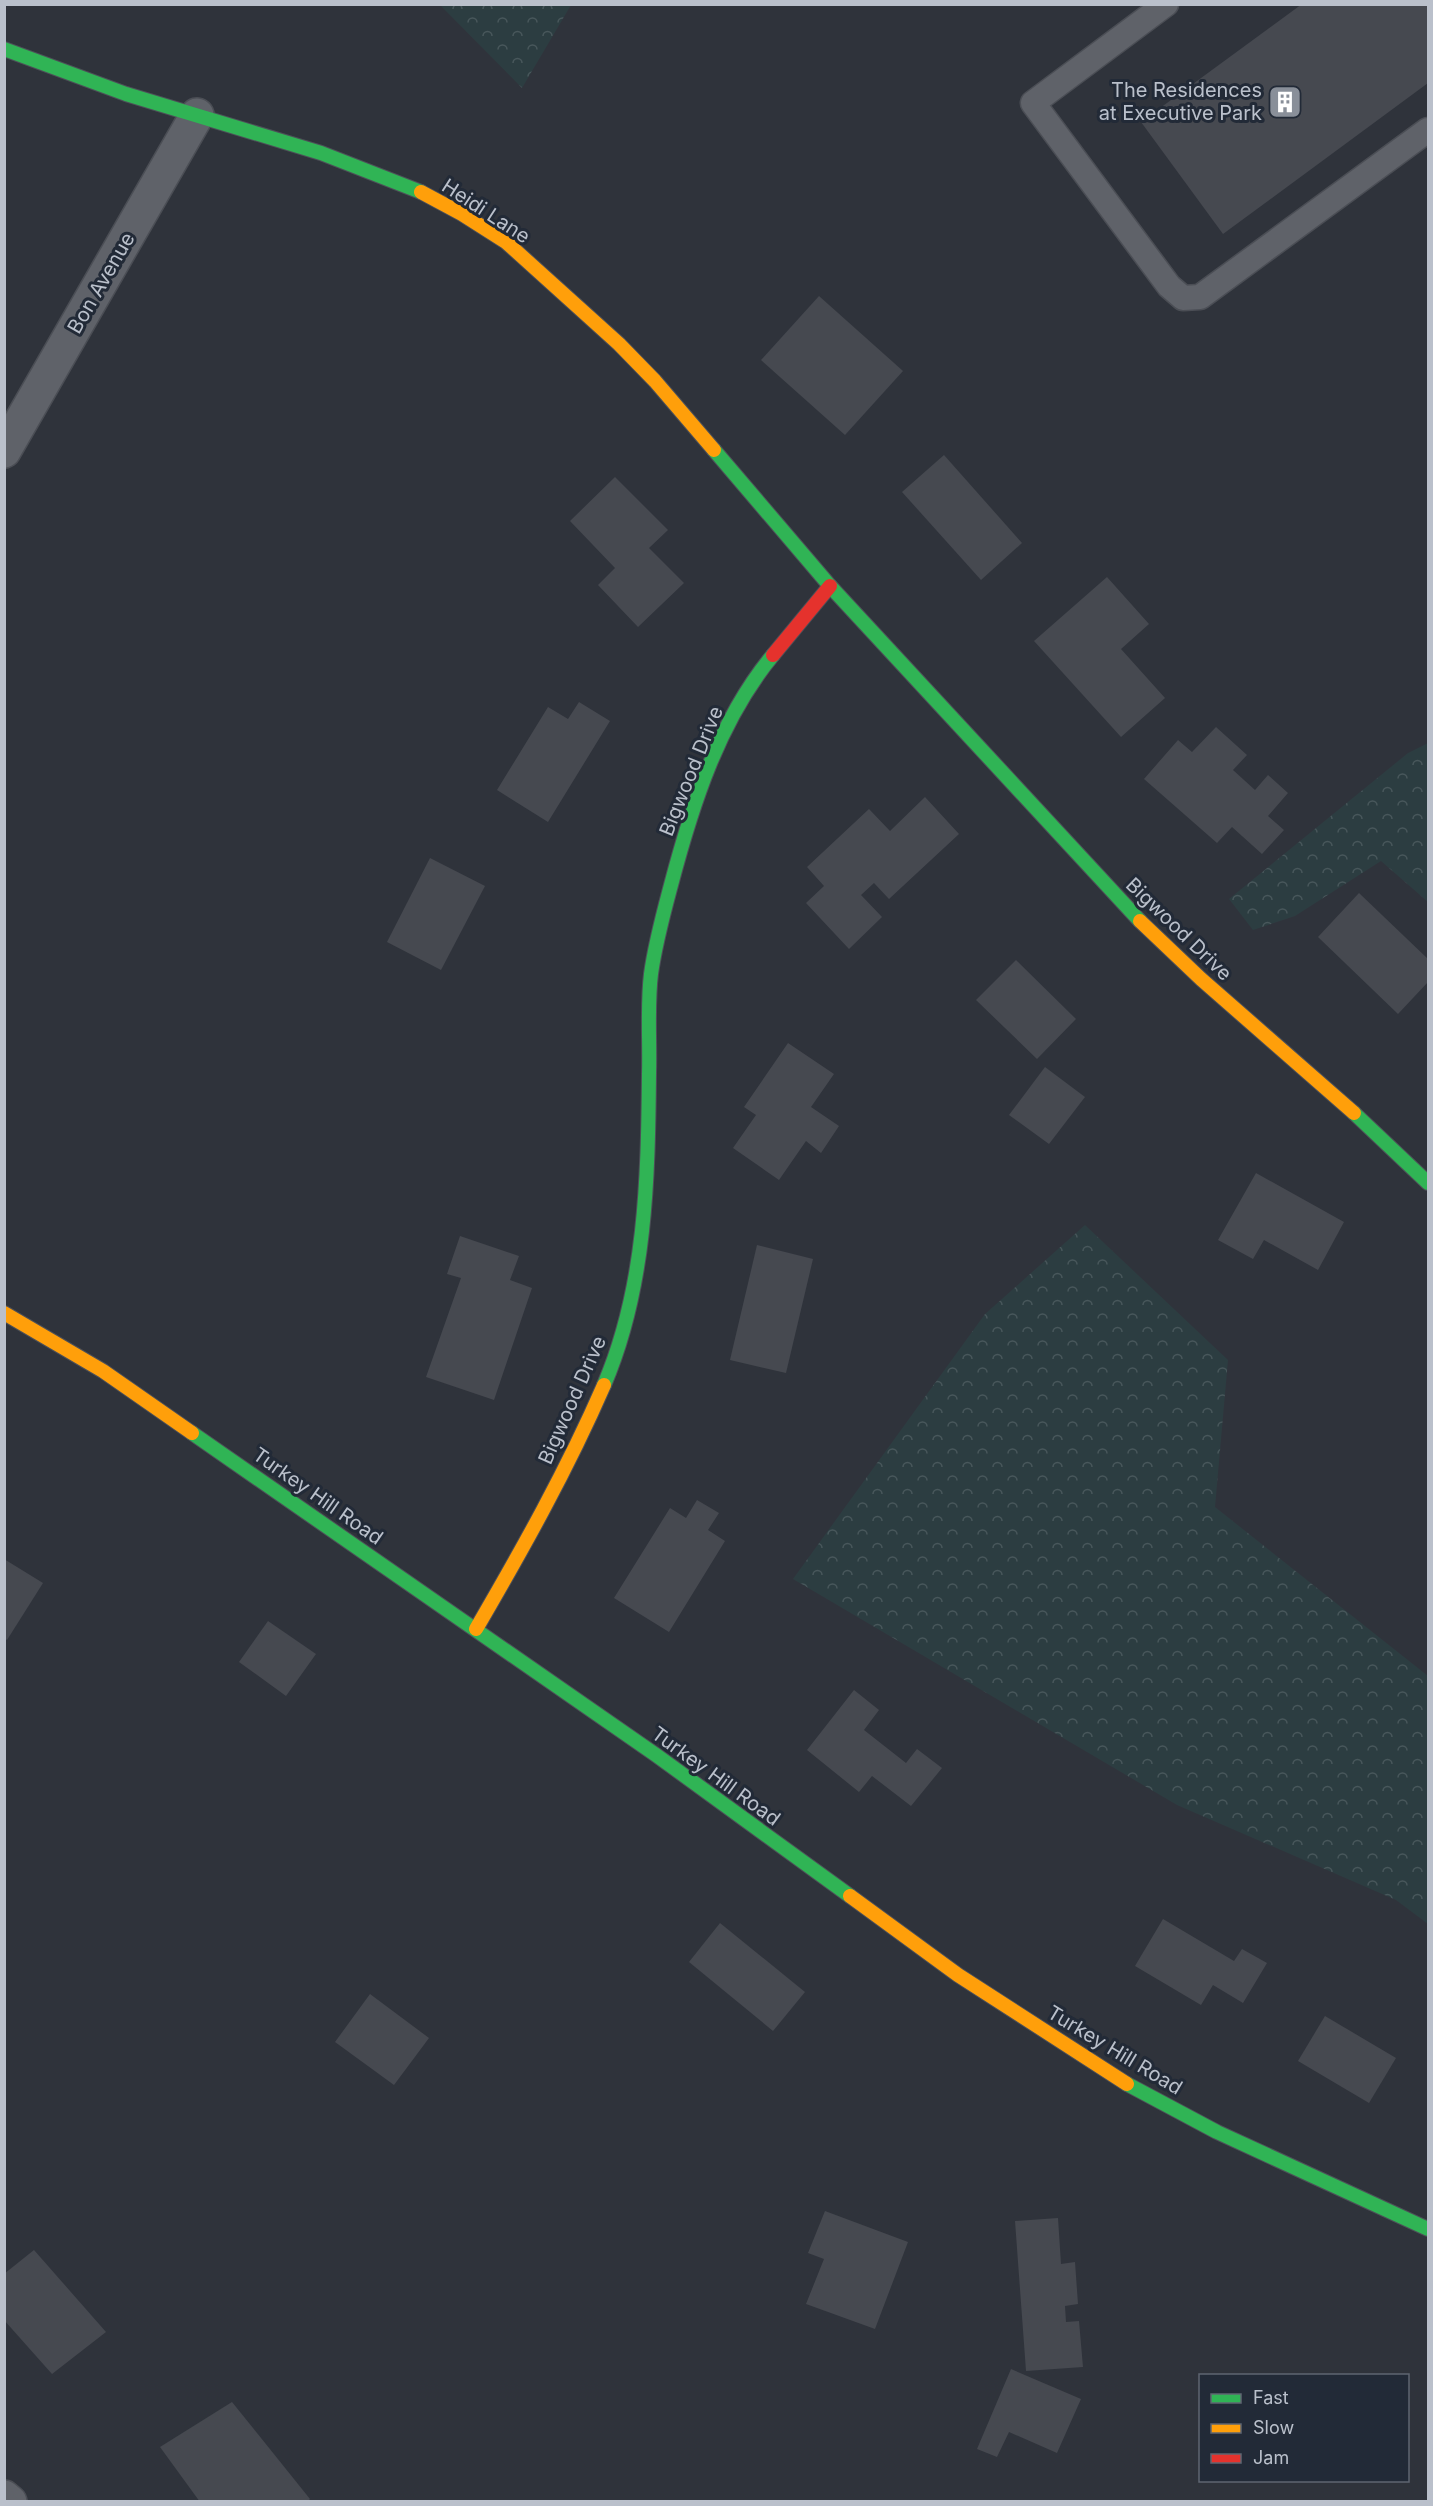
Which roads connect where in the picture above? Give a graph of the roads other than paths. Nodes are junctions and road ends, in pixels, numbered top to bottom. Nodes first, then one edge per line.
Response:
1 (1166, 4) edge
2 (4, 49) edge
3 (197, 115) junction
4 (1428, 130) edge
5 (4, 451) edge
6 (830, 586) junction
7 (1428, 1183) edge
8 (4, 1313) edge
9 (476, 1629) junction
10 (1428, 2229) edge
11 (4, 2497) edge
12 (10, 2502) edge

1 - 4 lane
2 - 3 street, Heidi Lane
3 - 5 street, Bon Avenue
3 - 6 street, Heidi Lane
6 - 7 street, Bigwood Drive
6 - 9 street, Bigwood Drive
8 - 9 street, Turkey Hill Road
9 - 10 street, Turkey Hill Road
11 - 12 street

